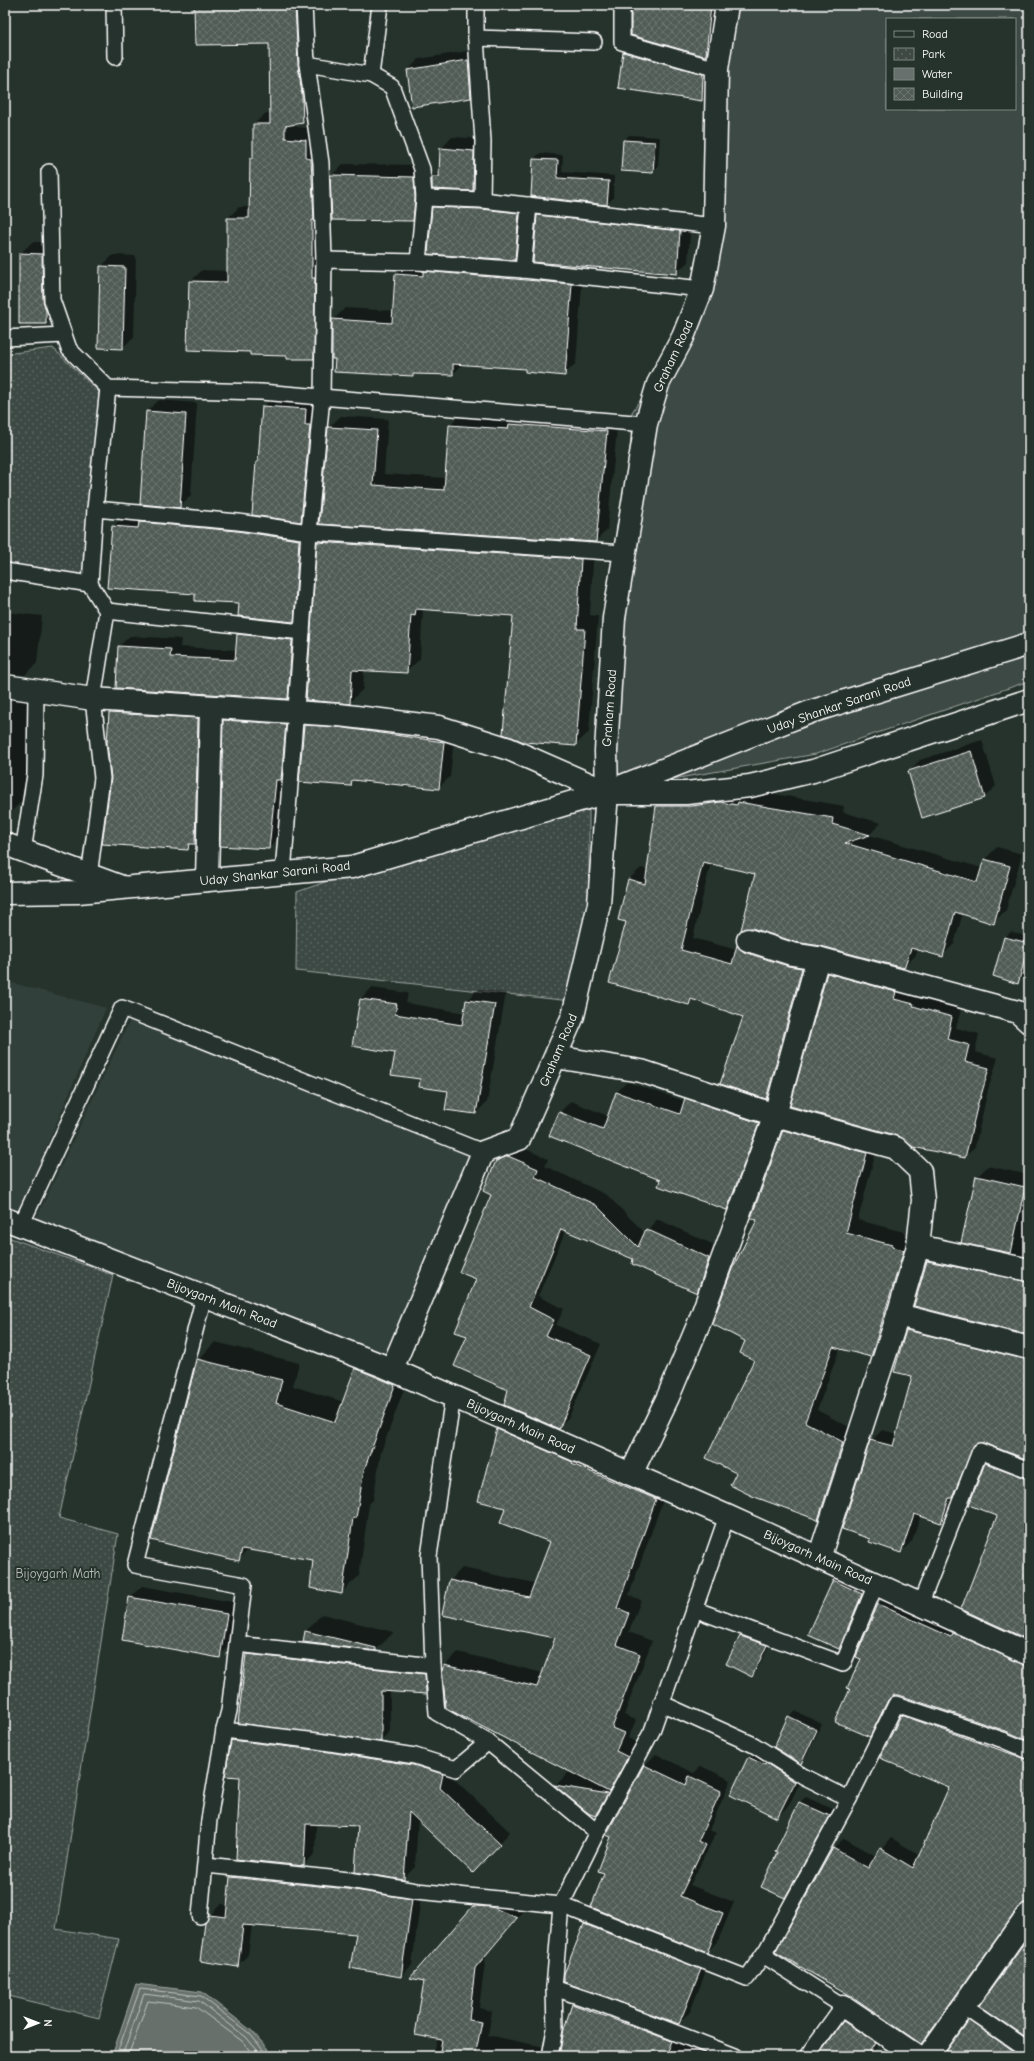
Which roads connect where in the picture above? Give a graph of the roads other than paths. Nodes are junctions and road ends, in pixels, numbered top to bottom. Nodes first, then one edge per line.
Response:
1 (114, 5) edge
2 (304, 5) edge
3 (380, 5) edge
4 (476, 5) edge
5 (622, 5) edge
6 (727, 5) edge
7 (476, 38) junction
8 (594, 42) dead end
9 (115, 57) dead end
10 (306, 64) junction
11 (717, 69) junction
12 (371, 75) junction
13 (49, 172) dead end
14 (424, 198) junction
15 (482, 200) junction
16 (529, 205) junction
17 (714, 226) junction
18 (324, 260) junction
19 (418, 262) junction
20 (523, 270) junction
21 (702, 289) junction
22 (64, 335) junction
23 (5, 338) edge
24 (108, 388) junction
25 (322, 397) junction
26 (646, 424) junction
27 (95, 509) junction
28 (309, 532) junction
29 (624, 553) junction
30 (5, 571) edge
31 (90, 584) junction
32 (107, 611) junction
33 (302, 632) junction
34 (1029, 644) edge
35 (5, 686) edge
36 (36, 691) junction
37 (93, 699) junction
38 (1029, 700) edge
39 (211, 707) junction
40 (296, 712) junction
41 (607, 792) junction
42 (14, 848) edge
43 (283, 873) junction
44 (89, 876) junction
45 (208, 880) junction
46 (122, 888) junction
47 (5, 893) edge
48 (748, 940) dead end
49 (818, 958) junction
50 (1029, 1022) edge
51 (556, 1057) junction
52 (775, 1115) junction
53 (483, 1152) junction
54 (13, 1222) edge
55 (918, 1246) junction
56 (1029, 1270) edge
57 (204, 1296) junction
58 (898, 1315) junction
59 (1029, 1348) edge
60 (392, 1369) junction
61 (453, 1396) junction
62 (1029, 1470) edge
63 (631, 1474) junction
64 (727, 1516) junction
65 (819, 1558) junction
66 (876, 1584) junction
67 (920, 1605) junction
68 (694, 1609) junction
69 (237, 1644) junction
70 (1029, 1654) edge
71 (433, 1666) junction
72 (662, 1703) junction
73 (224, 1730) junction
74 (488, 1742) junction
75 (1029, 1751) edge
76 (849, 1799) junction
77 (598, 1832) junction
78 (206, 1865) junction
79 (561, 1905) junction
80 (1029, 1914) edge
81 (200, 1916) dead end
82 (763, 1955) junction
83 (554, 1988) junction
84 (842, 2006) junction
85 (964, 2007) junction
86 (1029, 2051) edge
87 (550, 2056) edge
88 (735, 2056) edge
89 (807, 2056) edge
90 (916, 2056) edge
91 (928, 2056) edge

1 - 9 lane
2 - 10 lane
3 - 12 lane
4 - 7 lane
5 - 11 lane
6 - 11 street, Graham Road
7 - 8 lane
7 - 15 lane
10 - 12 lane
10 - 18 lane
11 - 17 street, Graham Road
12 - 14 lane
13 - 22 lane
14 - 15 lane
14 - 19 lane
15 - 16 lane
16 - 17 lane
16 - 20 lane
17 - 21 street, Graham Road
18 - 19 lane
18 - 25 lane
19 - 20 lane
20 - 21 lane
21 - 26 street, Graham Road
22 - 23 lane
22 - 24 lane
24 - 25 lane
24 - 27 lane
25 - 26 lane
25 - 28 lane
26 - 29 street, Graham Road
27 - 28 lane
27 - 31 lane
28 - 29 lane
28 - 33 lane
29 - 41 street, Graham Road
30 - 31 lane
31 - 32 lane
32 - 33 lane
32 - 37 lane
33 - 40 lane
34 - 41 street, Uday Shankar Sarani Road
35 - 36 street
36 - 37 street
36 - 42 lane
37 - 39 street
37 - 44 lane
38 - 41 street, Uday Shankar Sarani Road
39 - 40 street
39 - 45 street
40 - 41 street
40 - 43 lane
41 - 43 street, Uday Shankar Sarani Road
41 - 51 street, Graham Road
42 - 44 street
43 - 45 street, Uday Shankar Sarani Road
44 - 46 street
45 - 46 street, Uday Shankar Sarani Road
46 - 47 street, Uday Shankar Sarani Road
48 - 49 street
49 - 50 street
49 - 52 street
51 - 52 street
51 - 53 street, Graham Road
52 - 55 street
52 - 63 street
53 - 54 lane
53 - 60 street
54 - 57 street, Bijoygarh Main Road
55 - 56 street
55 - 58 street
57 - 60 street, Bijoygarh Main Road
57 - 69 lane
58 - 59 street
58 - 65 street
60 - 61 street, Bijoygarh Main Road
61 - 63 street, Bijoygarh Main Road
61 - 71 lane
62 - 67 lane
63 - 64 street, Bijoygarh Main Road
64 - 65 street, Bijoygarh Main Road
64 - 68 lane
65 - 66 street, Bijoygarh Main Road
66 - 67 street, Bijoygarh Main Road
66 - 68 lane
67 - 70 street, Bijoygarh Main Road
68 - 72 lane
69 - 71 lane
69 - 73 lane
71 - 74 lane
72 - 76 lane
72 - 77 lane
73 - 74 lane
73 - 78 lane
74 - 77 lane
75 - 76 lane
76 - 82 lane
77 - 79 lane
78 - 79 lane
78 - 81 lane
79 - 82 lane
79 - 83 lane
80 - 85 street
82 - 84 lane
83 - 87 lane
83 - 88 lane
84 - 89 lane
84 - 90 street
85 - 86 lane
85 - 91 street

